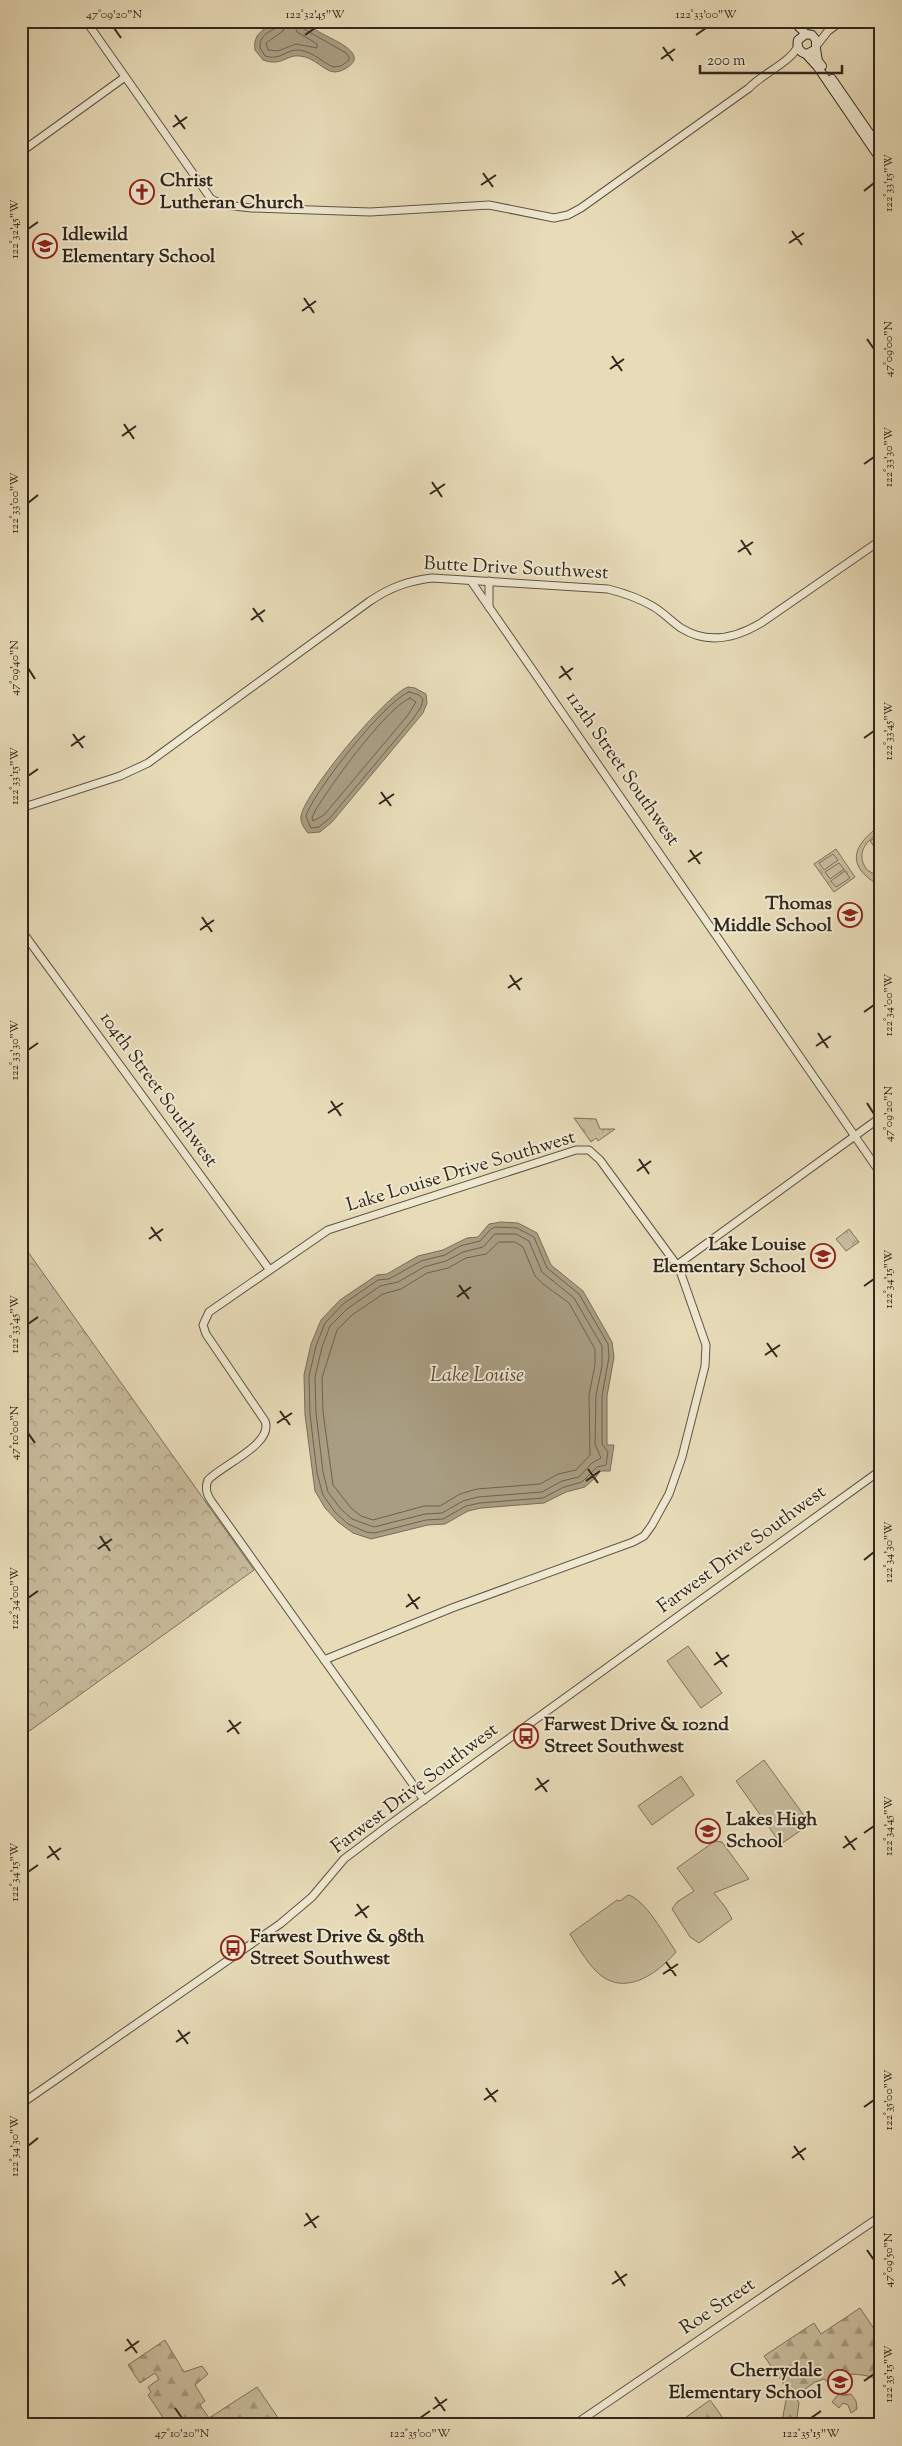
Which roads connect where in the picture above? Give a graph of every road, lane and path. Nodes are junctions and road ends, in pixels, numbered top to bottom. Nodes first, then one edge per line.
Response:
1 (86, 21) edge
2 (787, 21) edge
3 (793, 21) edge
4 (842, 21) edge
5 (828, 31) junction
6 (808, 34) junction
7 (798, 44) junction
8 (816, 47) junction
9 (805, 53) junction
10 (793, 54) junction
11 (124, 77) junction
12 (881, 150) edge
13 (21, 152) edge
14 (881, 160) edge
15 (881, 540) edge
16 (471, 580) junction
17 (489, 581) junction
18 (490, 607) junction
19 (21, 808) edge
20 (21, 930) edge
21 (881, 1117) edge
22 (854, 1136) junction
23 (881, 1174) edge
24 (677, 1265) junction
25 (269, 1269) junction
26 (881, 1470) edge
27 (324, 1660) junction
28 (424, 1800) junction
29 (21, 2104) edge
30 (881, 2216) edge
31 (574, 2425) edge

1 - 11 street
2 - 7 main road
3 - 6 main road
4 - 5 street
5 - 6 street
5 - 8 street
6 - 7 main road
6 - 8 main road
7 - 9 main road
7 - 10 street
8 - 9 main road
8 - 12 main road
9 - 10 street
9 - 14 main road
10 - 11 street
11 - 13 street
15 - 17 street, Butte Drive Southwest
16 - 17 street, Butte Drive Southwest
16 - 18 street, 112th Street Southwest
16 - 19 street, Butte Drive Southwest
17 - 18 street
18 - 22 street, 112th Street Southwest
20 - 25 street, 104th Street Southwest
21 - 22 street
22 - 23 street, 112th Street Southwest
22 - 24 street
24 - 25 street, Lake Louise Drive Southwest
24 - 27 street, Lake Louise Drive Southwest
25 - 27 street, Lake Louise Drive Southwest
26 - 28 street, Farwest Drive Southwest
27 - 28 street
28 - 29 street, Farwest Drive Southwest
30 - 31 street, Roe Street

